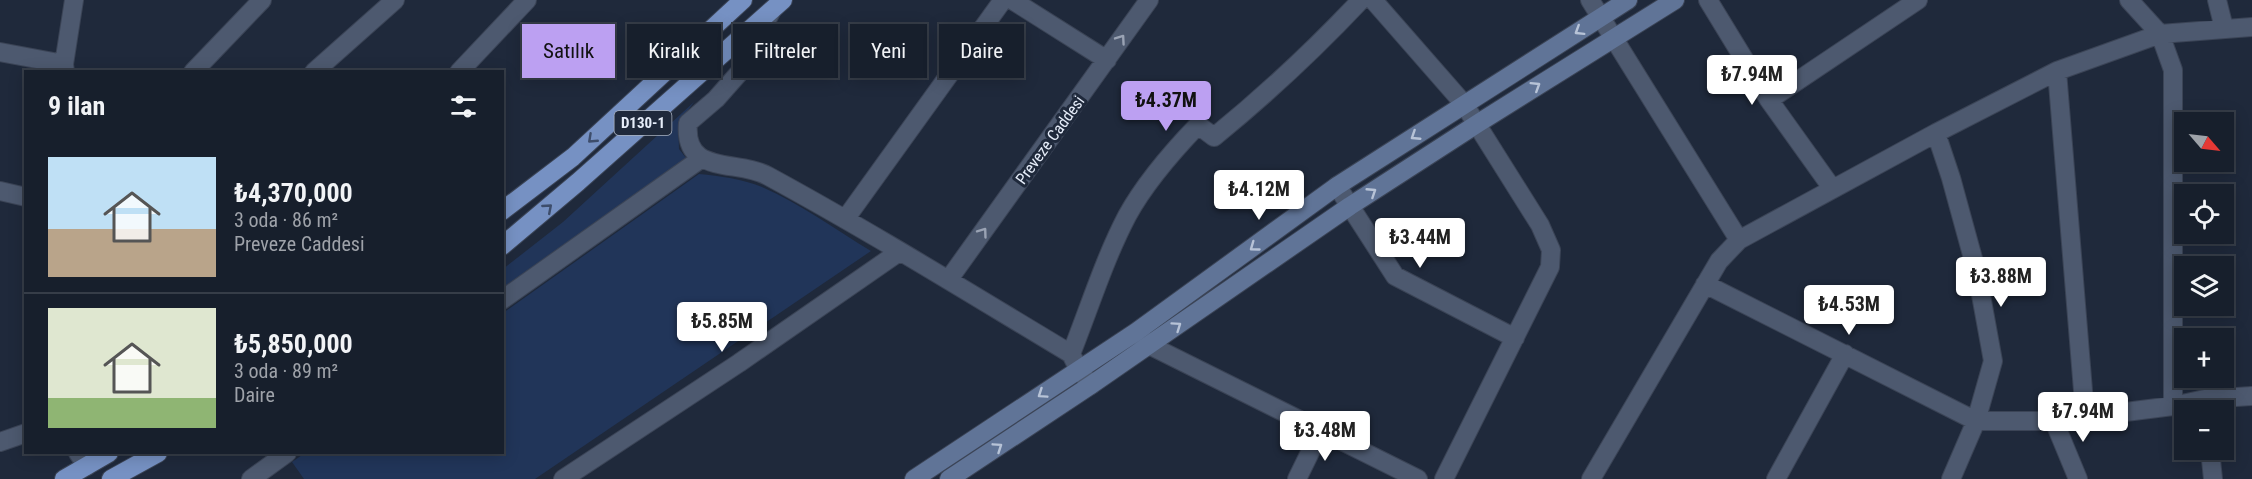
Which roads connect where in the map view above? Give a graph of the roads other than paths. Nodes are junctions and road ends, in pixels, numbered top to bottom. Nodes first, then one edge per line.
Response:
1 (74, 0) edge
2 (262, 0) edge
3 (395, 0) edge
4 (527, 0) edge
5 (743, 0) edge
6 (1003, 0) edge
7 (1012, 0) edge
8 (1149, 0) edge
9 (1361, 0) edge
10 (1374, 0) edge
11 (1590, 0) edge
12 (1629, 0) edge
13 (1675, 0) edge
14 (1708, 0) edge
15 (1918, 0) edge
16 (2129, 0) edge
17 (2217, 0) edge
18 (778, 4) edge
19 (1601, 17) junction
20 (2252, 27) edge
21 (2224, 28) junction
22 (2160, 34) junction
23 (1614, 38) junction
24 (0, 52) edge
25 (1107, 60) junction
26 (65, 68) edge
27 (195, 70) edge
28 (316, 70) edge
29 (461, 70) edge
30 (2057, 71) junction
31 (1769, 100) junction
32 (1464, 104) junction
33 (1477, 124) junction
34 (1936, 133) junction
35 (702, 158) junction
36 (1338, 186) junction
37 (1832, 188) junction
38 (0, 191) edge
39 (24, 197) edge
40 (1350, 206) junction
41 (504, 209) edge
42 (846, 218) junction
43 (1739, 240) junction
44 (504, 244) edge
45 (900, 252) junction
46 (949, 279) junction
47 (1705, 284) junction
48 (504, 299) edge
49 (1515, 338) junction
50 (1142, 339) junction
51 (1845, 354) junction
52 (1075, 362) junction
53 (1091, 385) junction
54 (2252, 396) edge
55 (2232, 400) edge
56 (2173, 406) joint
57 (2085, 415) junction
58 (1976, 421) junction
59 (2054, 421) junction
60 (1321, 430) junction
61 (24, 434) edge
62 (0, 442) edge
63 (105, 454) edge
64 (156, 454) edge
65 (286, 454) edge
66 (83, 459) edge
67 (2211, 460) edge
68 (52, 479) edge
69 (64, 479) edge
70 (111, 479) edge
71 (251, 479) edge
72 (563, 479) edge
73 (914, 479) edge
74 (949, 479) edge
75 (1297, 479) edge
76 (1418, 479) edge
77 (1444, 479) edge
78 (1591, 479) edge
79 (1776, 479) edge
80 (1951, 479) edge
81 (2078, 479) edge
82 (2213, 479) edge

1 - 26 street
2 - 27 street
3 - 28 street
4 - 29 street
5 -> 41 highway, D130-1
6 - 42 street
7 - 25 street
25 -> 8 street, Preveze Caddesi
9 - 52 street
10 - 32 street
11 - 19 street
12 - 19 main road
13 - 23 main road
14 - 31 street
15 - 31 street
16 - 22 street
17 - 21 street
18 - 35 street
44 -> 18 highway, D130-1
19 - 23 street
19 -> 32 main road
20 - 21 street
21 - 22 street
22 - 30 street
22 - 56 street
33 -> 23 main road
23 - 43 street
24 - 26 street
46 -> 25 street, Preveze Caddesi
30 - 34 street
30 - 57 street
31 - 37 street
32 - 33 street
32 -> 36 main road
40 -> 33 main road
33 - 49 street
34 - 37 street
34 - 58 street
35 - 42 street
35 - 48 street
36 - 40 street
36 -> 50 main road
37 - 43 street
38 - 39 street
40 - 49 street
50 -> 40 main road
42 - 45 street
43 - 47 street
45 - 46 street
45 - 72 street
46 - 52 street
47 - 51 street
47 - 78 street
49 - 77 street
50 - 52 main road
50 - 53 main road
50 - 60 street
51 - 58 street
51 - 79 street
52 - 53 street
52 -> 73 main road
74 -> 53 main road
54 - 55 street
56 - 57 street
57 - 59 street
58 - 59 street
58 - 80 street
59 - 81 street
60 - 75 street
60 - 76 street
61 - 62 street
63 - 66 highway
64 - 70 highway
65 - 71 street
66 - 68 highway
66 - 69 highway
67 - 82 street

